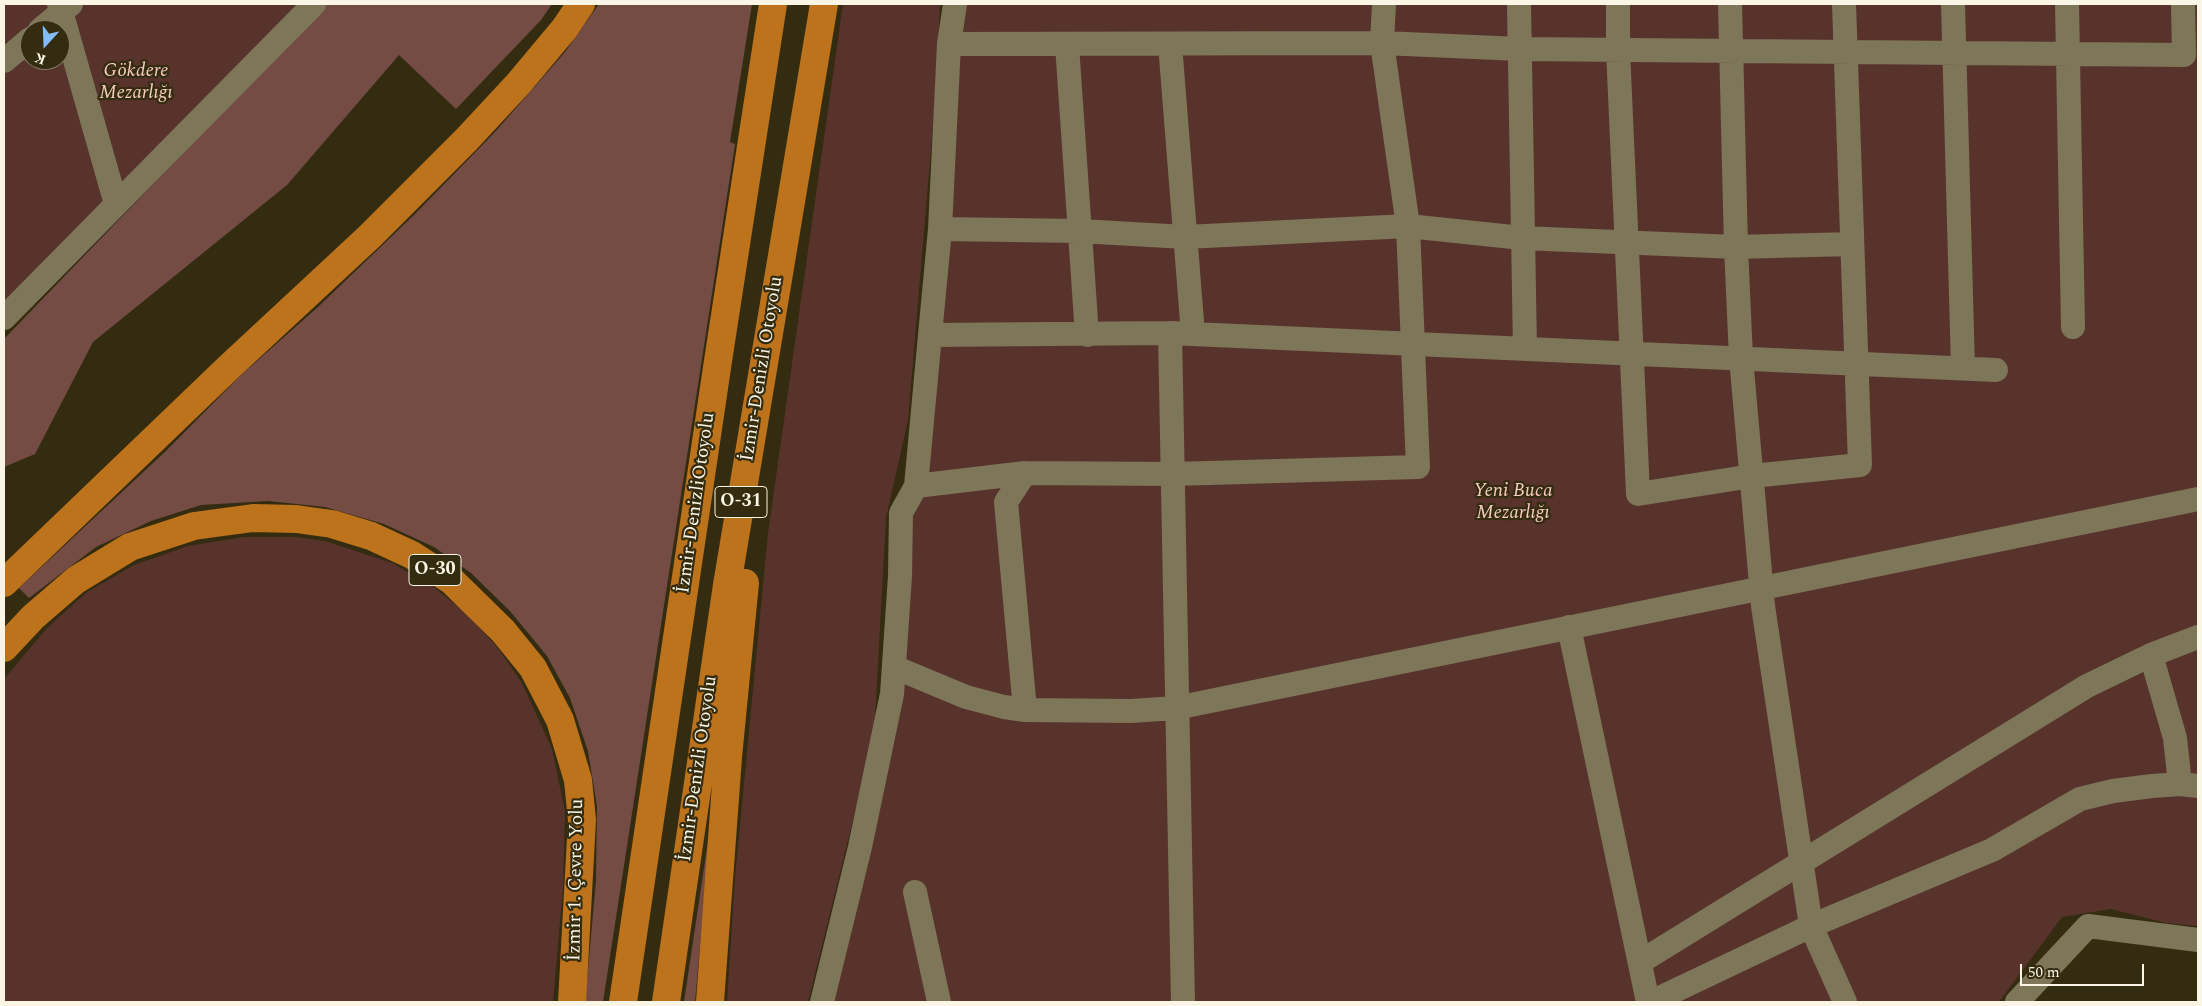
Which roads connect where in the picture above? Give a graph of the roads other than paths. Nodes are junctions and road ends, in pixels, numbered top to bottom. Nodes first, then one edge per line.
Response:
1 (314, 4) edge
2 (582, 4) edge
3 (773, 4) edge
4 (824, 4) edge
5 (955, 4) edge
6 (1384, 4) edge
7 (1519, 4) edge
8 (1618, 4) edge
9 (1730, 4) edge
10 (1844, 4) edge
11 (1953, 4) edge
12 (2067, 4) edge
13 (2183, 4) edge
14 (64, 6) edge
15 (50, 20) edge
16 (1382, 43) junction
17 (949, 44) junction
18 (1170, 44) junction
19 (1067, 45) junction
20 (20, 47) edge
21 (1520, 48) junction
22 (1618, 50) junction
23 (1732, 51) junction
24 (1845, 52) junction
25 (1953, 53) junction
26 (2068, 54) junction
27 (4, 61) edge
28 (116, 204) junction
29 (1408, 226) junction
30 (940, 229) junction
31 (1080, 231) junction
32 (1185, 237) junction
33 (1522, 238) junction
34 (1627, 243) junction
35 (1852, 244) junction
36 (1736, 247) junction
37 (4, 318) edge
38 (2073, 328) dead end
39 (1182, 333) junction
40 (1087, 335) junction
41 (930, 336) junction
42 (1414, 344) junction
43 (1525, 349) junction
44 (1632, 353) junction
45 (1741, 358) junction
46 (1857, 364) junction
47 (1963, 368) junction
48 (1996, 370) dead end
49 (762, 372) junction
50 (1025, 473) junction
51 (1173, 474) junction
52 (1752, 476) junction
53 (916, 486) junction
54 (2198, 499) edge
55 (4, 583) edge
56 (1762, 588) junction
57 (1569, 628) junction
58 (2198, 638) edge
59 (4, 648) edge
60 (2151, 655) junction
61 (894, 667) junction
62 (1176, 708) junction
63 (1025, 710) junction
64 (2189, 785) edge
65 (1801, 860) junction
66 (915, 892) dead end
67 (1811, 926) junction
68 (2198, 940) edge
69 (1640, 962) junction
70 (572, 1002) edge
71 (623, 1002) edge
72 (666, 1002) edge
73 (710, 1002) edge
74 (822, 1002) edge
75 (939, 1002) edge
76 (1183, 1002) edge
77 (1650, 1002) edge
78 (1844, 1002) edge
79 (2017, 1002) edge

1 - 28 lane
2 - 55 highway
3 - 71 highway, İzmir-DenizliOtoyolu / O-31
4 - 49 highway, İzmir-Denizli Otoyolu / O-31
5 - 17 lane
6 - 16 lane
7 - 21 lane
8 - 22 lane
9 - 23 lane
10 - 24 lane
11 - 25 lane
12 - 26 lane
13 - 26 lane
14 - 15 lane
14 - 28 lane
16 - 18 lane
16 - 21 lane
16 - 29 lane
17 - 19 lane
17 - 30 lane
18 - 19 lane
18 - 32 lane
19 - 31 lane
20 - 27 lane
21 - 22 lane
21 - 33 lane
22 - 23 lane
22 - 34 lane
23 - 24 lane
23 - 36 lane
24 - 25 lane
24 - 35 lane
25 - 26 lane
25 - 47 lane
26 - 38 lane
28 - 37 lane
29 - 32 lane
29 - 33 lane
29 - 42 lane
30 - 31 lane
30 - 41 lane
31 - 32 lane
31 - 40 lane
32 - 39 lane
33 - 34 lane
33 - 43 lane
34 - 36 lane
34 - 44 lane
35 - 36 lane
35 - 46 lane
36 - 45 lane
39 - 40 lane
39 - 42 lane
39 - 51 lane
40 - 41 lane
41 - 53 lane
42 - 43 lane
42 - 51 lane
43 - 44 lane
44 - 45 lane
44 - 52 lane
45 - 46 lane
45 - 52 lane
46 - 47 lane
46 - 52 lane
47 - 48 lane
49 - 72 highway, İzmir-Denizli Otoyolu / O-31
49 - 73 highway
50 - 51 lane
50 - 53 lane
50 - 63 lane
51 - 62 lane
52 - 56 lane
53 - 61 lane
54 - 56 lane
56 - 57 lane
56 - 65 lane
57 - 62 lane
57 - 69 lane
58 - 60 lane
59 - 70 highway, İzmir 1. Çevre Yolu / O-30
60 - 64 lane
60 - 65 lane
61 - 63 lane
61 - 74 lane
62 - 63 lane
62 - 76 lane
64 - 67 lane
65 - 67 lane
65 - 69 lane
66 - 75 lane
67 - 77 lane
67 - 78 lane
68 - 79 lane
69 - 77 lane

